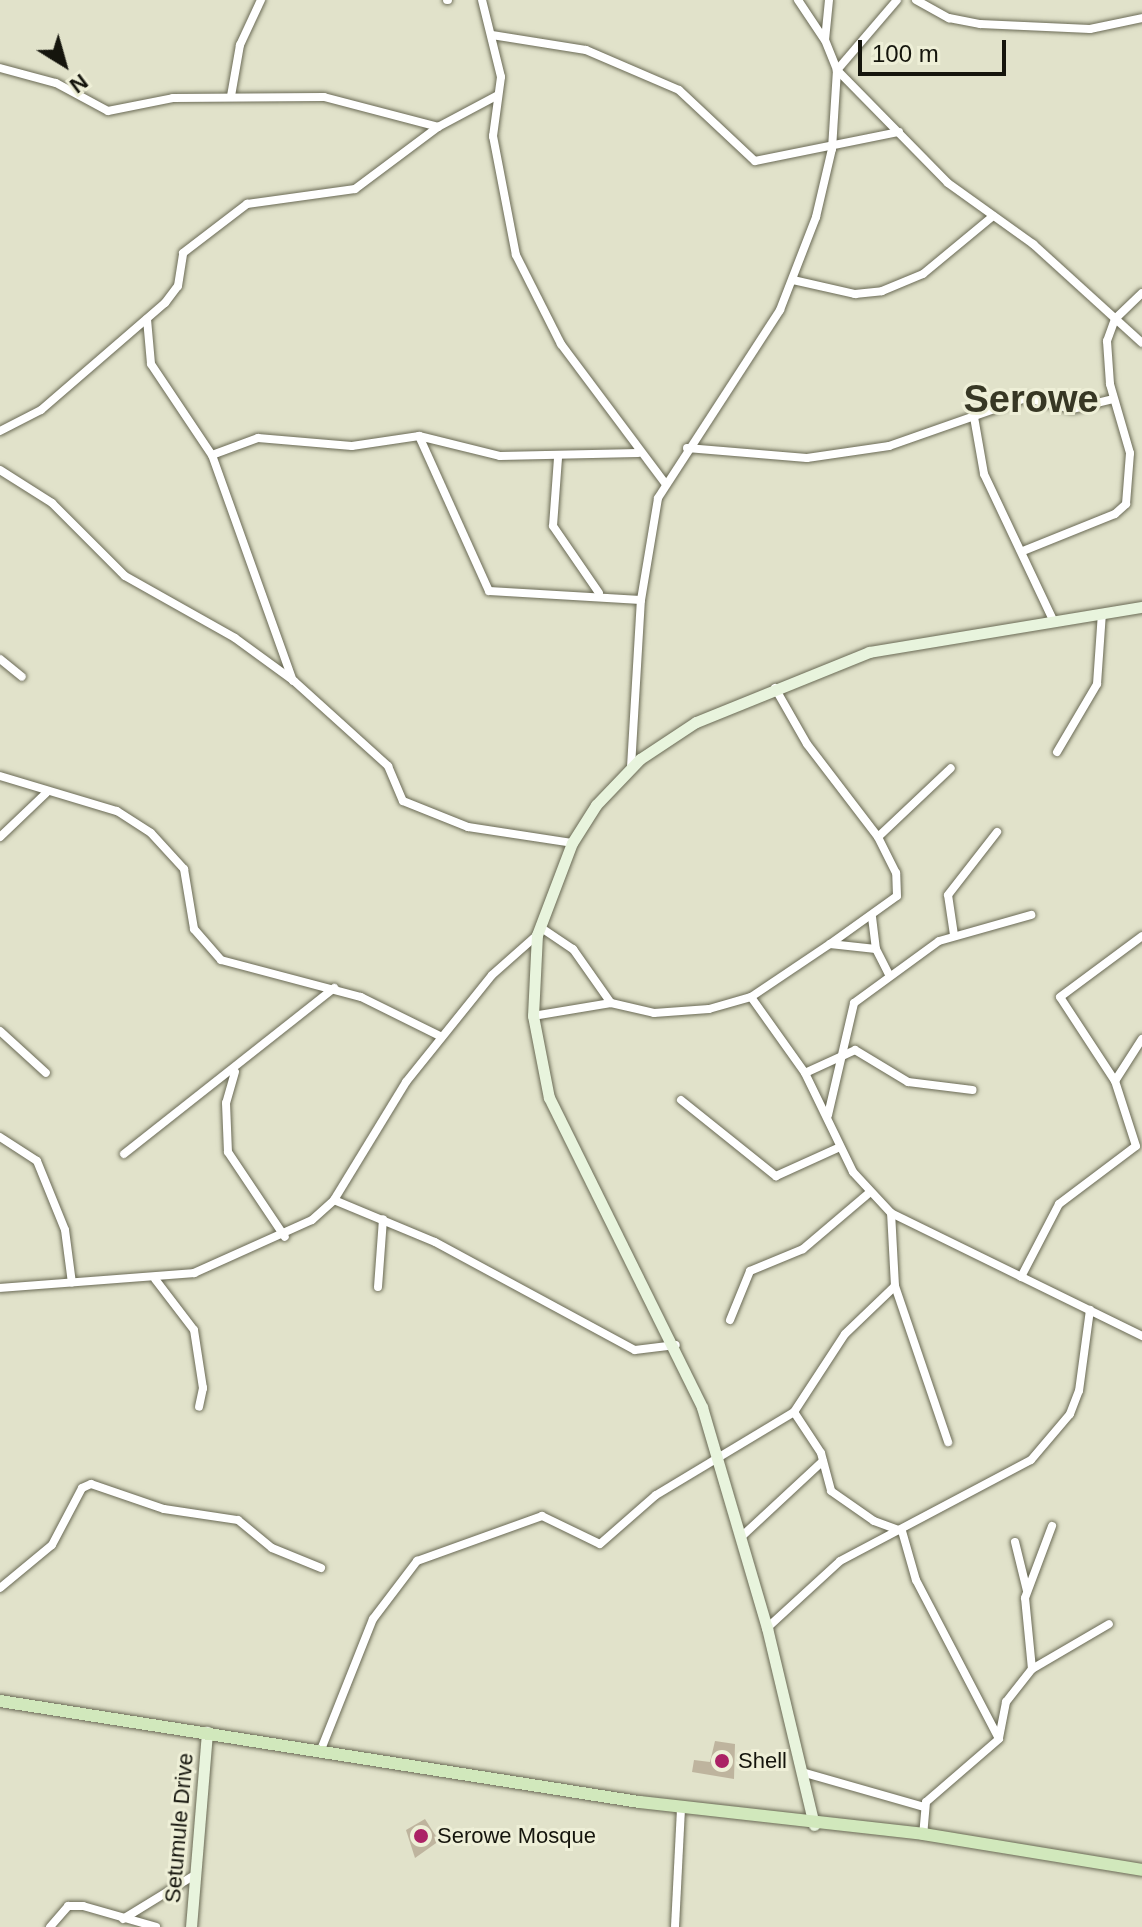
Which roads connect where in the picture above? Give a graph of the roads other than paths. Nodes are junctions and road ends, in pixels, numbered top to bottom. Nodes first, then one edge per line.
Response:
1 (261, 0) edge
2 (482, 0) edge
3 (798, 0) edge
4 (829, 0) edge
5 (897, 0) edge
6 (916, 0) edge
7 (1142, 18) edge
8 (492, 35) junction
9 (825, 40) junction
10 (0, 68) edge
11 (837, 70) junction
12 (231, 96) junction
13 (496, 96) junction
14 (438, 127) junction
15 (899, 132) junction
16 (832, 149) junction
17 (993, 216) junction
18 (793, 280) junction
19 (1142, 293) edge
20 (147, 319) junction
21 (1115, 319) junction
22 (1142, 343) edge
23 (1113, 399) junction
24 (974, 417) junction
25 (0, 431) edge
26 (419, 436) junction
27 (687, 448) junction
28 (638, 453) junction
29 (212, 455) junction
30 (558, 458) junction
31 (0, 470) edge
32 (665, 483) junction
33 (1023, 551) junction
34 (599, 593) junction
35 (641, 600) junction
36 (1142, 607) edge
37 (1102, 613) junction
38 (1053, 620) junction
39 (0, 659) edge
40 (22, 677) dead end
41 (294, 681) junction
42 (775, 687) junction
43 (1057, 752) dead end
44 (631, 767) junction
45 (951, 768) dead end
46 (0, 776) edge
47 (46, 793) junction
48 (997, 832) dead end
49 (0, 837) edge
50 (878, 837) junction
51 (572, 843) junction
52 (1031, 915) dead end
53 (872, 917) junction
54 (538, 931) junction
55 (954, 935) junction
56 (1142, 936) edge
57 (830, 944) junction
58 (876, 949) junction
59 (889, 974) junction
60 (334, 988) junction
61 (751, 997) junction
62 (611, 1003) junction
63 (533, 1016) junction
64 (0, 1031) edge
65 (442, 1037) junction
66 (1142, 1039) edge
67 (844, 1052) junction
68 (235, 1071) junction
69 (46, 1073) dead end
70 (805, 1073) junction
71 (1115, 1081) junction
72 (973, 1090) dead end
73 (681, 1100) dead end
74 (827, 1116) junction
75 (0, 1137) edge
76 (840, 1147) junction
77 (124, 1154) dead end
78 (869, 1193) junction
79 (334, 1200) junction
80 (891, 1213) junction
81 (383, 1219) junction
82 (285, 1237) junction
83 (1021, 1277) junction
84 (155, 1279) junction
85 (72, 1283) junction
86 (895, 1286) junction
87 (378, 1287) dead end
88 (0, 1288) edge
89 (1090, 1310) junction
90 (730, 1320) dead end
91 (1142, 1336) edge
92 (676, 1345) junction
93 (199, 1407) dead end
94 (794, 1412) junction
95 (948, 1442) dead end
96 (719, 1460) junction
97 (823, 1461) junction
98 (1052, 1526) dead end
99 (902, 1531) junction
100 (740, 1538) junction
101 (1015, 1542) dead end
102 (321, 1568) dead end
103 (0, 1588) edge
104 (1027, 1591) junction
105 (1109, 1624) dead end
106 (767, 1628) junction
107 (1032, 1669) junction
108 (0, 1701) edge
109 (207, 1732) junction
110 (999, 1739) junction
111 (322, 1747) junction
112 (805, 1773) junction
113 (681, 1807) junction
114 (924, 1807) junction
115 (814, 1825) junction
116 (923, 1834) junction
117 (1142, 1870) edge
118 (193, 1876) junction
119 (123, 1919) junction
120 (50, 1927) edge
121 (156, 1927) edge
122 (191, 1927) edge
123 (675, 1927) edge

1 - 12 street
2 - 8 street
3 - 9 street
4 - 9 street
5 - 11 street
6 - 7 street
8 - 13 street
8 - 16 street
9 - 11 street
10 - 12 street
11 - 15 street
11 - 16 street
12 - 14 street
13 - 14 street
13 - 28 street
14 - 20 street
15 - 16 street
15 - 17 street
16 - 18 street
17 - 18 street
17 - 21 street
18 - 27 street
19 - 21 street
20 - 25 street
20 - 29 street
21 - 22 street
21 - 23 street
23 - 24 street
23 - 33 street
24 - 27 street
24 - 33 street
26 - 29 street
26 - 30 street
26 - 34 street
27 - 32 street
28 - 30 street
28 - 32 street
29 - 41 street
30 - 34 street
31 - 41 street
32 - 35 street
33 - 38 street
34 - 35 street
35 - 44 street
36 - 37 street
37 - 38 street
37 - 43 street
38 - 42 street
39 - 40 street
41 - 51 street
42 - 44 street
42 - 50 street
44 - 51 street
45 - 50 street
46 - 47 street
47 - 49 street
47 - 60 street
48 - 55 street
50 - 53 street
51 - 54 street
52 - 55 street
53 - 57 street
53 - 58 street
54 - 62 street
54 - 63 street
54 - 65 street
55 - 59 street
56 - 71 street
57 - 58 street
57 - 61 street
58 - 59 street
59 - 67 street
60 - 65 street
60 - 68 street
61 - 62 street
61 - 70 street
62 - 63 street
63 - 92 street
64 - 69 street
65 - 79 street
66 - 71 street
67 - 70 street
67 - 72 street
67 - 74 street
68 - 77 street
68 - 82 street
70 - 74 street
71 - 83 street
73 - 76 street
74 - 76 street
75 - 85 street
76 - 78 street
78 - 80 street
78 - 90 street
79 - 81 street
79 - 82 street
80 - 83 street
80 - 86 street
81 - 87 street
81 - 92 street
82 - 84 street
83 - 89 street
84 - 85 street
84 - 93 street
85 - 88 street
86 - 94 street
86 - 95 street
89 - 91 street
89 - 99 street
92 - 96 street
94 - 96 street
94 - 97 street
96 - 100 street
96 - 111 street
97 - 99 street
97 - 100 street
98 - 104 street
99 - 106 street
99 - 110 street
100 - 106 street
101 - 104 street
102 - 103 street
104 - 107 street
105 - 107 street
106 - 112 street
107 - 110 street
108 - 109 main road
109 - 111 main road
109 - 118 street, Setumule Drive
110 - 114 street
111 - 113 main road
112 - 114 street
112 - 115 street
113 - 115 main road
113 - 123 street
114 - 116 street
115 - 116 main road
116 - 117 main road
118 - 119 street
118 - 122 street, Setumule Drive
119 - 120 street
119 - 121 street

